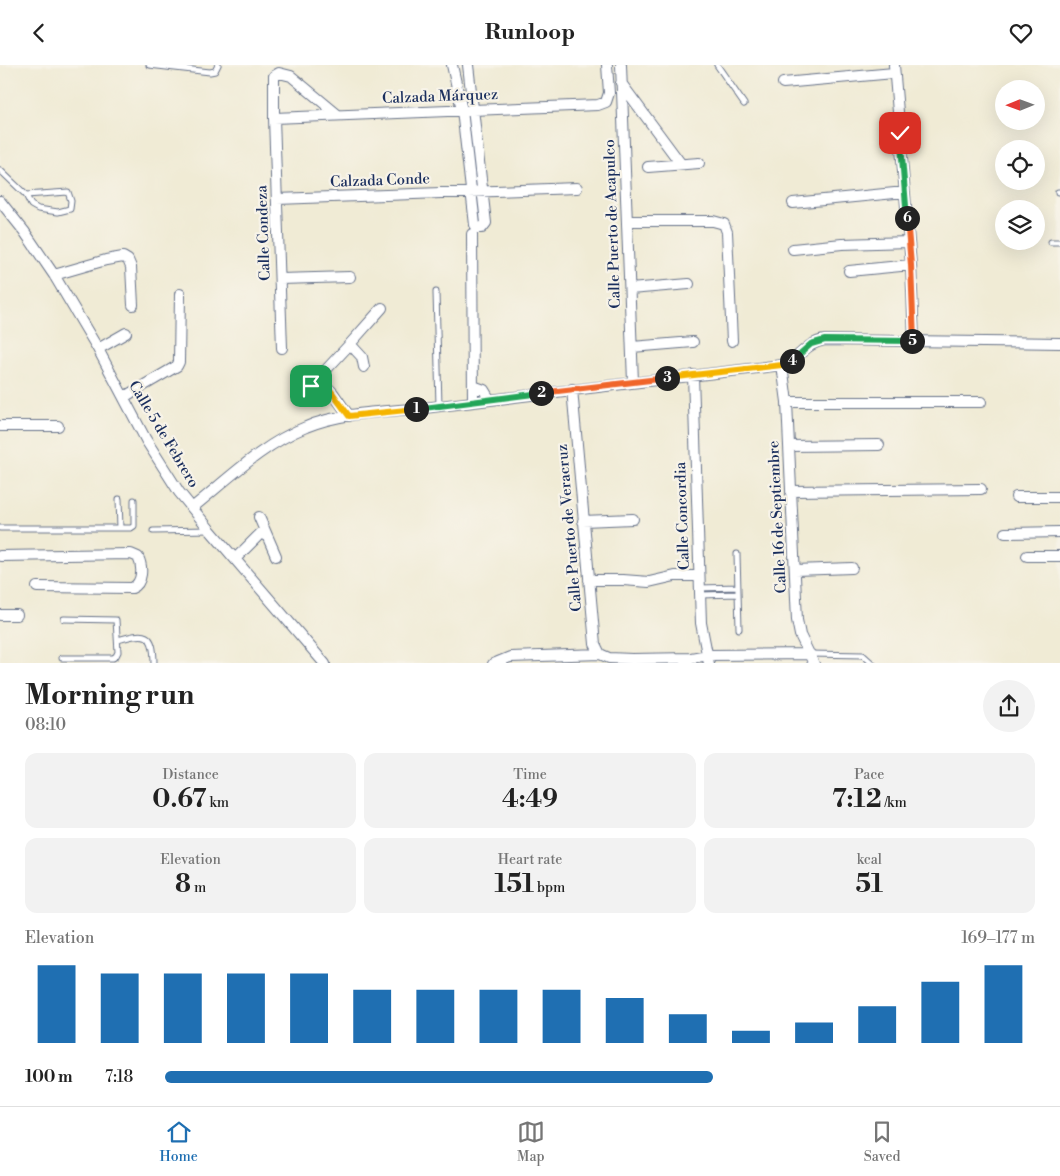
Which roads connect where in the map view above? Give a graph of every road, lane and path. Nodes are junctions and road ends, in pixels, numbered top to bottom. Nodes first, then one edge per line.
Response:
1 (149, 65) edge
2 (218, 65) edge
3 (452, 65) edge
4 (468, 65) edge
5 (606, 65) edge
6 (621, 65) edge
7 (717, 65) edge
8 (894, 69) edge
9 (622, 83) junction
10 (783, 83) dead end
11 (744, 104) dead end
12 (474, 109) junction
13 (462, 110) junction
14 (338, 115) junction
15 (274, 118) junction
16 (699, 163) dead end
17 (681, 164) junction
18 (648, 167) dead end
19 (0, 170) edge
20 (577, 188) dead end
21 (484, 191) junction
22 (471, 192) junction
23 (904, 192) junction
24 (26, 195) junction
25 (277, 199) junction
26 (0, 201) edge
27 (793, 203) dead end
28 (627, 225) junction
29 (472, 234) dead end
30 (1060, 241) edge
31 (909, 242) junction
32 (1051, 242) dead end
33 (793, 249) dead end
34 (911, 265) junction
35 (849, 271) dead end
36 (54, 275) junction
37 (350, 277) dead end
38 (280, 279) junction
39 (689, 284) dead end
40 (630, 289) junction
41 (436, 292) dead end
42 (180, 294) dead end
43 (133, 305) dead end
44 (382, 308) dead end
45 (126, 333) dead end
46 (693, 341) dead end
47 (732, 341) dead end
48 (914, 341) junction
49 (1060, 343) edge
50 (350, 345) junction
51 (632, 347) junction
52 (282, 348) dead end
53 (98, 349) junction
54 (782, 365) junction
55 (364, 367) dead end
56 (694, 375) junction
57 (300, 378) dead end
58 (318, 378) junction
59 (634, 382) junction
60 (473, 386) junction
61 (572, 389) junction
62 (124, 397) junction
63 (490, 400) junction
64 (473, 402) junction
65 (787, 402) junction
66 (982, 402) dead end
67 (439, 407) junction
68 (349, 416) junction
69 (0, 426) edge
70 (58, 426) dead end
71 (878, 445) dead end
72 (789, 446) junction
73 (981, 489) dead end
74 (791, 491) junction
75 (1016, 497) dead end
76 (1060, 497) edge
77 (119, 499) dead end
78 (134, 500) dead end
79 (192, 507) junction
80 (259, 517) dead end
81 (633, 519) dead end
82 (584, 521) junction
83 (0, 528) edge
84 (120, 528) junction
85 (210, 530) junction
86 (264, 530) junction
87 (153, 531) dead end
88 (1060, 532) edge
89 (1005, 533) dead end
90 (737, 554) dead end
91 (0, 556) edge
92 (276, 556) dead end
93 (1027, 556) dead end
94 (1060, 556) edge
95 (235, 559) junction
96 (852, 568) dead end
97 (795, 569) junction
98 (699, 576) junction
99 (589, 580) junction
100 (36, 587) dead end
101 (738, 587) junction
102 (700, 592) junction
103 (738, 594) junction
104 (0, 615) edge
105 (17, 615) dead end
106 (64, 619) dead end
107 (739, 629) dead end
108 (118, 640) junction
109 (62, 658) dead end
110 (606, 659) edge
111 (708, 659) edge
112 (812, 659) edge
113 (154, 663) edge
114 (325, 663) edge
115 (493, 663) edge
116 (873, 663) edge

1 - 2 lane
3 - 13 street
4 - 12 street
5 - 12 street, Calzada Márquez
6 - 9 street, Calle Puerto de Acapulco
7 - 11 lane
8 - 10 street
8 - 23 street
9 - 17 street
9 - 28 street, Calle Puerto de Acapulco
12 - 13 street, Calzada Márquez
12 - 21 street
13 - 14 street, Calzada Márquez
13 - 22 street
14 - 15 street, Calzada Márquez
14 - 15 street, Calle Condeza
15 - 25 street, Calle Condeza
16 - 17 street
17 - 18 street
19 - 24 lane
20 - 21 street, Calzada Conde
21 - 22 street, Calzada Conde
21 - 22 street
22 - 25 street, Calzada Conde
23 - 27 street
23 - 31 street
24 - 24 lane
25 - 38 street, Calle Condeza
26 - 36 street, Calle 5 de Febrero
28 - 40 street, Calle Puerto de Acapulco
28 - 47 street
29 - 60 street
30 - 32 lane
31 - 33 street
31 - 34 street
34 - 35 street
34 - 48 street
36 - 43 street
36 - 53 street, Calle 5 de Febrero
37 - 38 street
38 - 52 street, Calle Condeza
39 - 40 street
40 - 51 street, Calle Puerto de Acapulco
41 - 67 lane
42 - 62 street
44 - 50 street
45 - 53 street
46 - 51 street
48 - 49 street
48 - 54 street
50 - 55 street
50 - 58 street
51 - 59 street, Calle Puerto de Acapulco
53 - 62 street, Calle 5 de Febrero
54 - 56 street
54 - 65 street, Calle 16 de Septiembre
56 - 59 street
56 - 98 street, Calle Concordia
57 - 58 street
58 - 68 street
59 - 61 street
60 - 63 street
60 - 64 street
61 - 63 street
61 - 82 street, Calle Puerto de Veracruz
62 - 79 street, Calle 5 de Febrero
63 - 64 street
64 - 67 street
65 - 66 street
65 - 72 street, Calle 16 de Septiembre
67 - 68 street
68 - 79 street
69 - 70 street
71 - 72 street
72 - 74 street, Calle 16 de Septiembre
73 - 74 street
74 - 97 street, Calle 16 de Septiembre
75 - 76 street
77 - 84 lane
78 - 84 lane
79 - 85 street, Calle 5 de Febrero
80 - 86 street
81 - 82 street
82 - 99 street, Calle Puerto de Veracruz
83 - 84 lane
85 - 87 lane
85 - 95 street, Calle 5 de Febrero
86 - 92 street
86 - 95 street
88 - 89 street
90 - 101 lane
91 - 100 street
93 - 94 street
95 - 114 street, Calle 5 de Febrero
96 - 97 street
97 - 112 street, Calle 16 de Septiembre
98 - 99 street
98 - 102 street, Calle Concordia
99 - 110 street, Calle Puerto de Veracruz
101 - 102 lane
101 - 103 lane
102 - 103 lane
102 - 111 street, Calle Concordia
103 - 107 lane
104 - 105 street
106 - 108 lane
108 - 109 lane
108 - 113 lane
110 - 111 street
110 - 115 street
111 - 112 street
112 - 116 lane

